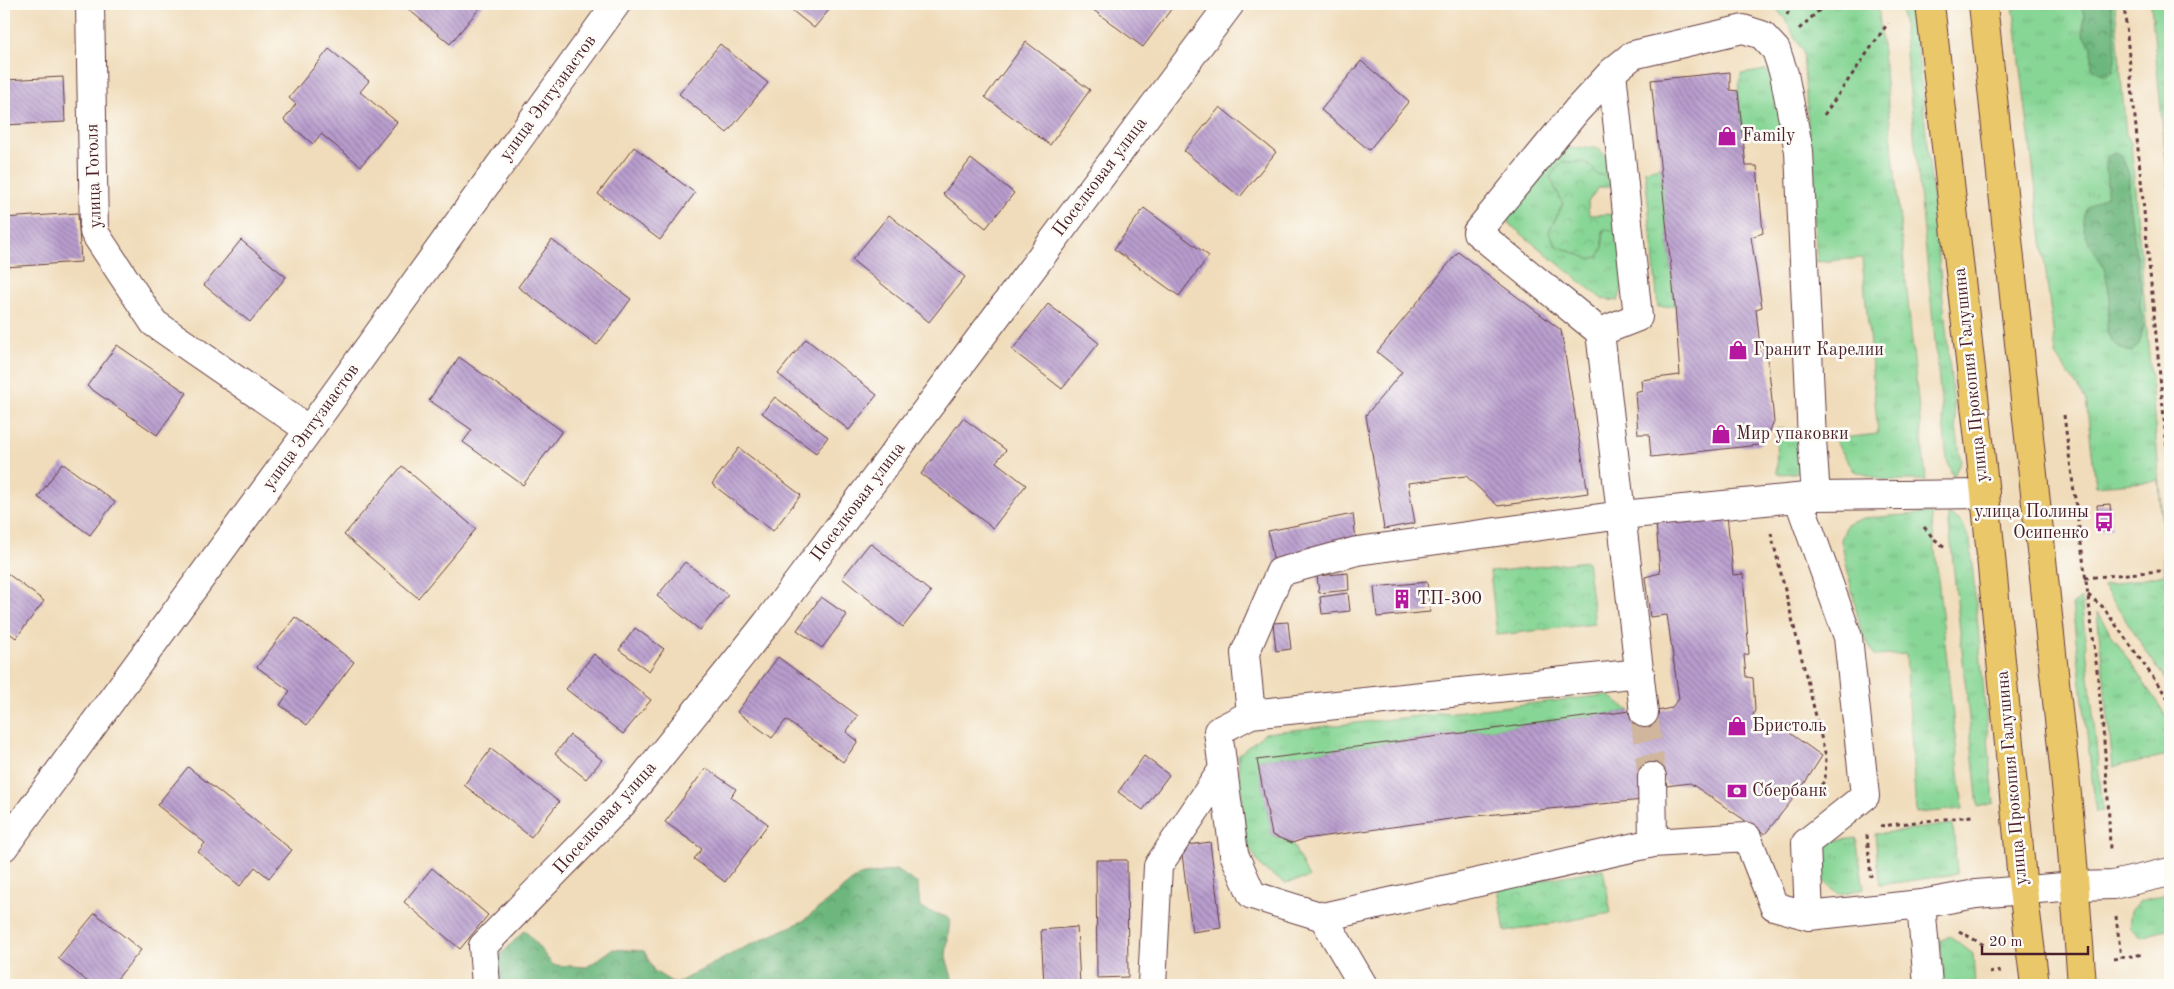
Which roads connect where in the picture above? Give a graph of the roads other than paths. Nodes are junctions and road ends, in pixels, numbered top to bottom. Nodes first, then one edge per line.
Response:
1 (90, 4) edge
2 (616, 4) edge
3 (1230, 4) edge
4 (1930, 4) edge
5 (1983, 4) edge
6 (1612, 72) junction
7 (1600, 332) junction
8 (309, 430) junction
9 (1985, 494) junction
10 (1807, 497) junction
11 (1622, 515) junction
12 (1640, 673) junction
13 (1251, 714) junction
14 (1644, 714) tunnel mouth
15 (1223, 768) junction
16 (1652, 777) tunnel mouth
17 (1653, 843) junction
18 (4, 847) edge
19 (2170, 872) edge
20 (2075, 886) junction
21 (2023, 890) junction
22 (1921, 904) junction
23 (1809, 916) junction
24 (1323, 917) junction
25 (486, 985) edge
26 (1152, 985) edge
27 (1363, 985) edge
28 (1928, 985) edge
29 (2036, 985) edge
30 (2082, 985) edge

1 - 8 street, улица Гоголя
2 - 8 street, улица Энтузиастов
3 - 25 street, Поселковая улица
4 - 9 main road, улица Прокопия Галушина
5 - 20 main road
6 - 7 street
6 - 7 street
6 - 10 street
7 - 11 street
8 - 18 street, улица Энтузиастов
9 - 10 street
9 - 21 main road, улица Прокопия Галушина
10 - 11 street
10 - 23 street
11 - 12 street
11 - 13 street
12 - 13 street
12 - 14 street
13 - 15 street
15 - 24 street
15 - 26 street
16 - 17 street
17 - 23 street
17 - 24 street
19 - 20 street
20 - 21 street
20 - 30 main road
21 - 22 street
21 - 29 main road, улица Прокопия Галушина
22 - 23 street
22 - 28 street
24 - 27 street

